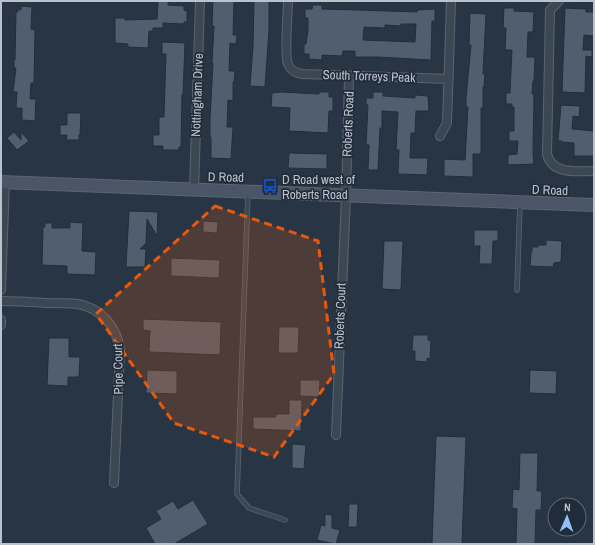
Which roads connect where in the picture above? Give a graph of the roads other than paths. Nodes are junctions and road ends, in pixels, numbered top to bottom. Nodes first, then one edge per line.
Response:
1 (200, 1) edge
2 (288, 1) edge
3 (451, 1) edge
4 (558, 1) edge
5 (349, 76) junction
6 (449, 79) junction
7 (440, 136) dead end
8 (594, 171) edge
9 (3, 182) edge
10 (194, 190) junction
11 (248, 191) junction
12 (346, 196) junction
13 (520, 203) junction
14 (594, 205) edge
15 (1, 290) edge
16 (517, 290) dead end
17 (1, 301) edge
18 (1, 320) edge
19 (1, 326) edge
20 (336, 435) dead end
21 (114, 483) dead end
22 (285, 520) dead end

1 - 10 street, Nottingham Drive
2 - 5 street, South Torreys Peak
3 - 6 street
4 - 8 street
5 - 6 street, South Torreys Peak
5 - 12 street, Roberts Road
6 - 7 street
9 - 10 street, D Road
9 - 15 street
10 - 11 street, D Road
11 - 12 street, D Road
11 - 22 lane
12 - 13 street, D Road
12 - 20 street, Roberts Court
13 - 14 street, D Road
13 - 16 lane
17 - 21 street, Pipe Court
18 - 19 street

